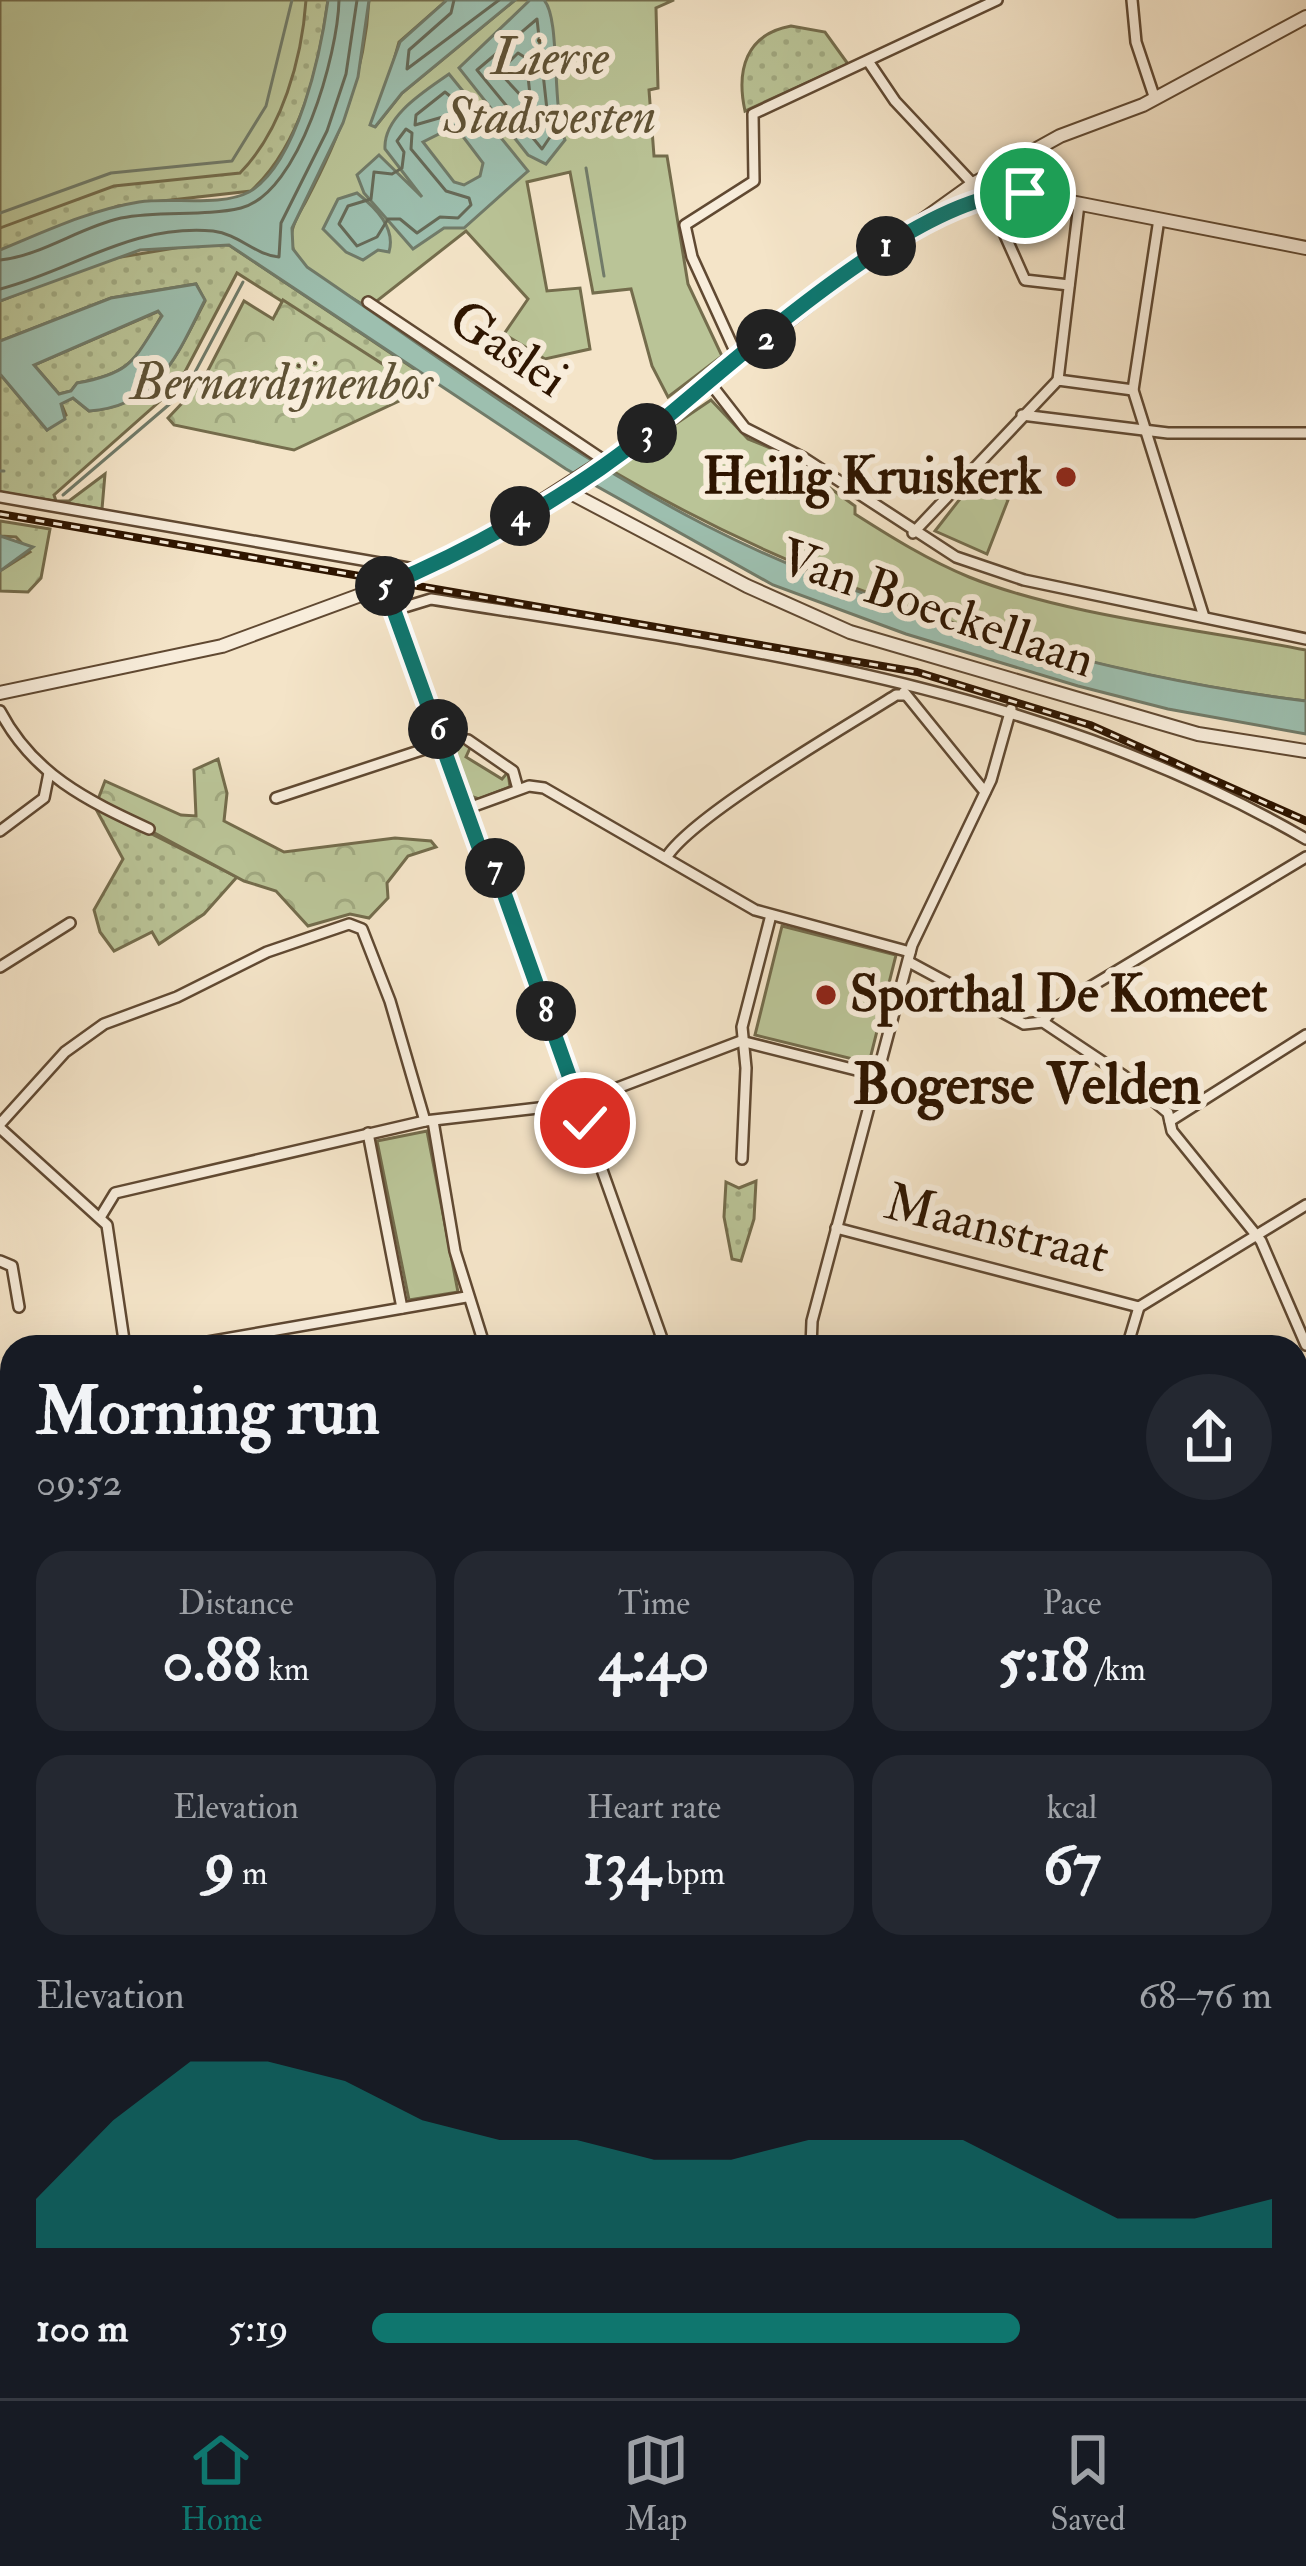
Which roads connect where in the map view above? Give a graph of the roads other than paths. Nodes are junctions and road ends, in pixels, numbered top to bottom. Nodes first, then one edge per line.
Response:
1 (997, 0) edge
2 (1132, 0) edge
3 (1306, 17) edge
4 (868, 62) junction
5 (1156, 99) junction
6 (994, 172) junction
7 (973, 184) junction
8 (992, 194) junction
9 (965, 203) junction
10 (1079, 204) junction
11 (1159, 219) junction
12 (999, 222) dead end
13 (919, 225) junction
14 (1306, 248) edge
15 (1069, 285) junction
16 (368, 302) dead end
17 (739, 360) junction
18 (1058, 380) junction
19 (710, 383) junction
20 (1133, 390) junction
21 (1022, 415) junction
22 (1144, 431) junction
23 (1306, 433) edge
24 (603, 463) junction
25 (563, 489) junction
26 (0, 497) edge
27 (913, 533) junction
28 (420, 569) junction
29 (385, 586) junction
30 (395, 610) junction
31 (1204, 617) junction
32 (1306, 639) edge
33 (906, 681) junction
34 (0, 693) edge
35 (905, 695) junction
36 (1011, 710) junction
37 (0, 711) edge
38 (468, 740) dead end
39 (443, 743) junction
40 (1306, 751) edge
41 (49, 773) junction
42 (518, 789) junction
43 (985, 792) junction
44 (276, 798) dead end
45 (466, 809) junction
46 (149, 829) dead end
47 (0, 831) edge
48 (1306, 839) edge
49 (1306, 857) edge
50 (666, 858) junction
51 (771, 914) junction
52 (70, 923) dead end
53 (909, 957) junction
54 (0, 967) edge
55 (1043, 1022) junction
56 (1306, 1036) edge
57 (741, 1041) junction
58 (877, 1075) junction
59 (578, 1103) junction
60 (429, 1121) junction
61 (1170, 1121) junction
62 (0, 1126) edge
63 (368, 1133) junction
64 (742, 1159) dead end
65 (1306, 1205) edge
66 (101, 1216) junction
67 (836, 1228) junction
68 (1256, 1236) junction
69 (0, 1262) edge
70 (466, 1297) junction
71 (19, 1306) dead end
72 (1139, 1307) junction
73 (402, 1308) junction
74 (123, 1335) edge
75 (248, 1335) edge
76 (480, 1335) edge
77 (660, 1335) edge
78 (811, 1335) edge
79 (1130, 1335) edge
80 (1301, 1335) edge

1 - 4 street
2 - 5 street
3 - 5 street
4 - 7 street
4 - 17 street
5 - 6 street
6 - 7 street
6 - 8 street
7 - 9 street
7 - 13 street
8 - 9 street
8 - 10 street
9 - 13 street
10 - 11 street
10 - 15 street
11 - 14 street
11 - 20 street
12 - 15 street
13 - 17 street
15 - 18 street
16 - 24 street, Gaslei
17 - 19 street
18 - 20 street
18 - 21 street
19 - 24 street
19 - 27 street
20 - 22 street
21 - 22 street
21 - 27 street
22 - 23 street
22 - 31 street
24 - 25 street
25 - 28 street
25 - 40 street, Van Boeckellaan
26 - 28 street
27 - 31 street
28 - 29 street
29 - 30 street
29 - 34 street
30 - 33 street
30 - 39 street
31 - 32 street
33 - 35 street
33 - 36 street
35 - 43 street
35 - 50 street
36 - 43 street
36 - 48 street
37 - 41 street
38 - 42 street
39 - 44 street
39 - 45 street
41 - 46 street
41 - 47 street
42 - 45 street
42 - 50 street
43 - 53 street
45 - 59 street
49 - 55 street
50 - 51 street
51 - 53 street
51 - 57 street
52 - 54 street
53 - 55 street
53 - 58 street
55 - 61 street
56 - 61 street
57 - 58 street
57 - 59 street
57 - 64 street
58 - 67 street
59 - 60 street
59 - 77 street
60 - 62 street
60 - 63 street
60 - 70 street
61 - 68 street
62 - 66 street
63 - 66 street
63 - 73 street
65 - 68 street
66 - 74 street
67 - 72 street, Maanstraat
67 - 78 street
68 - 72 street
68 - 80 street
69 - 71 street
70 - 73 street
70 - 76 street
72 - 79 street
73 - 75 street

